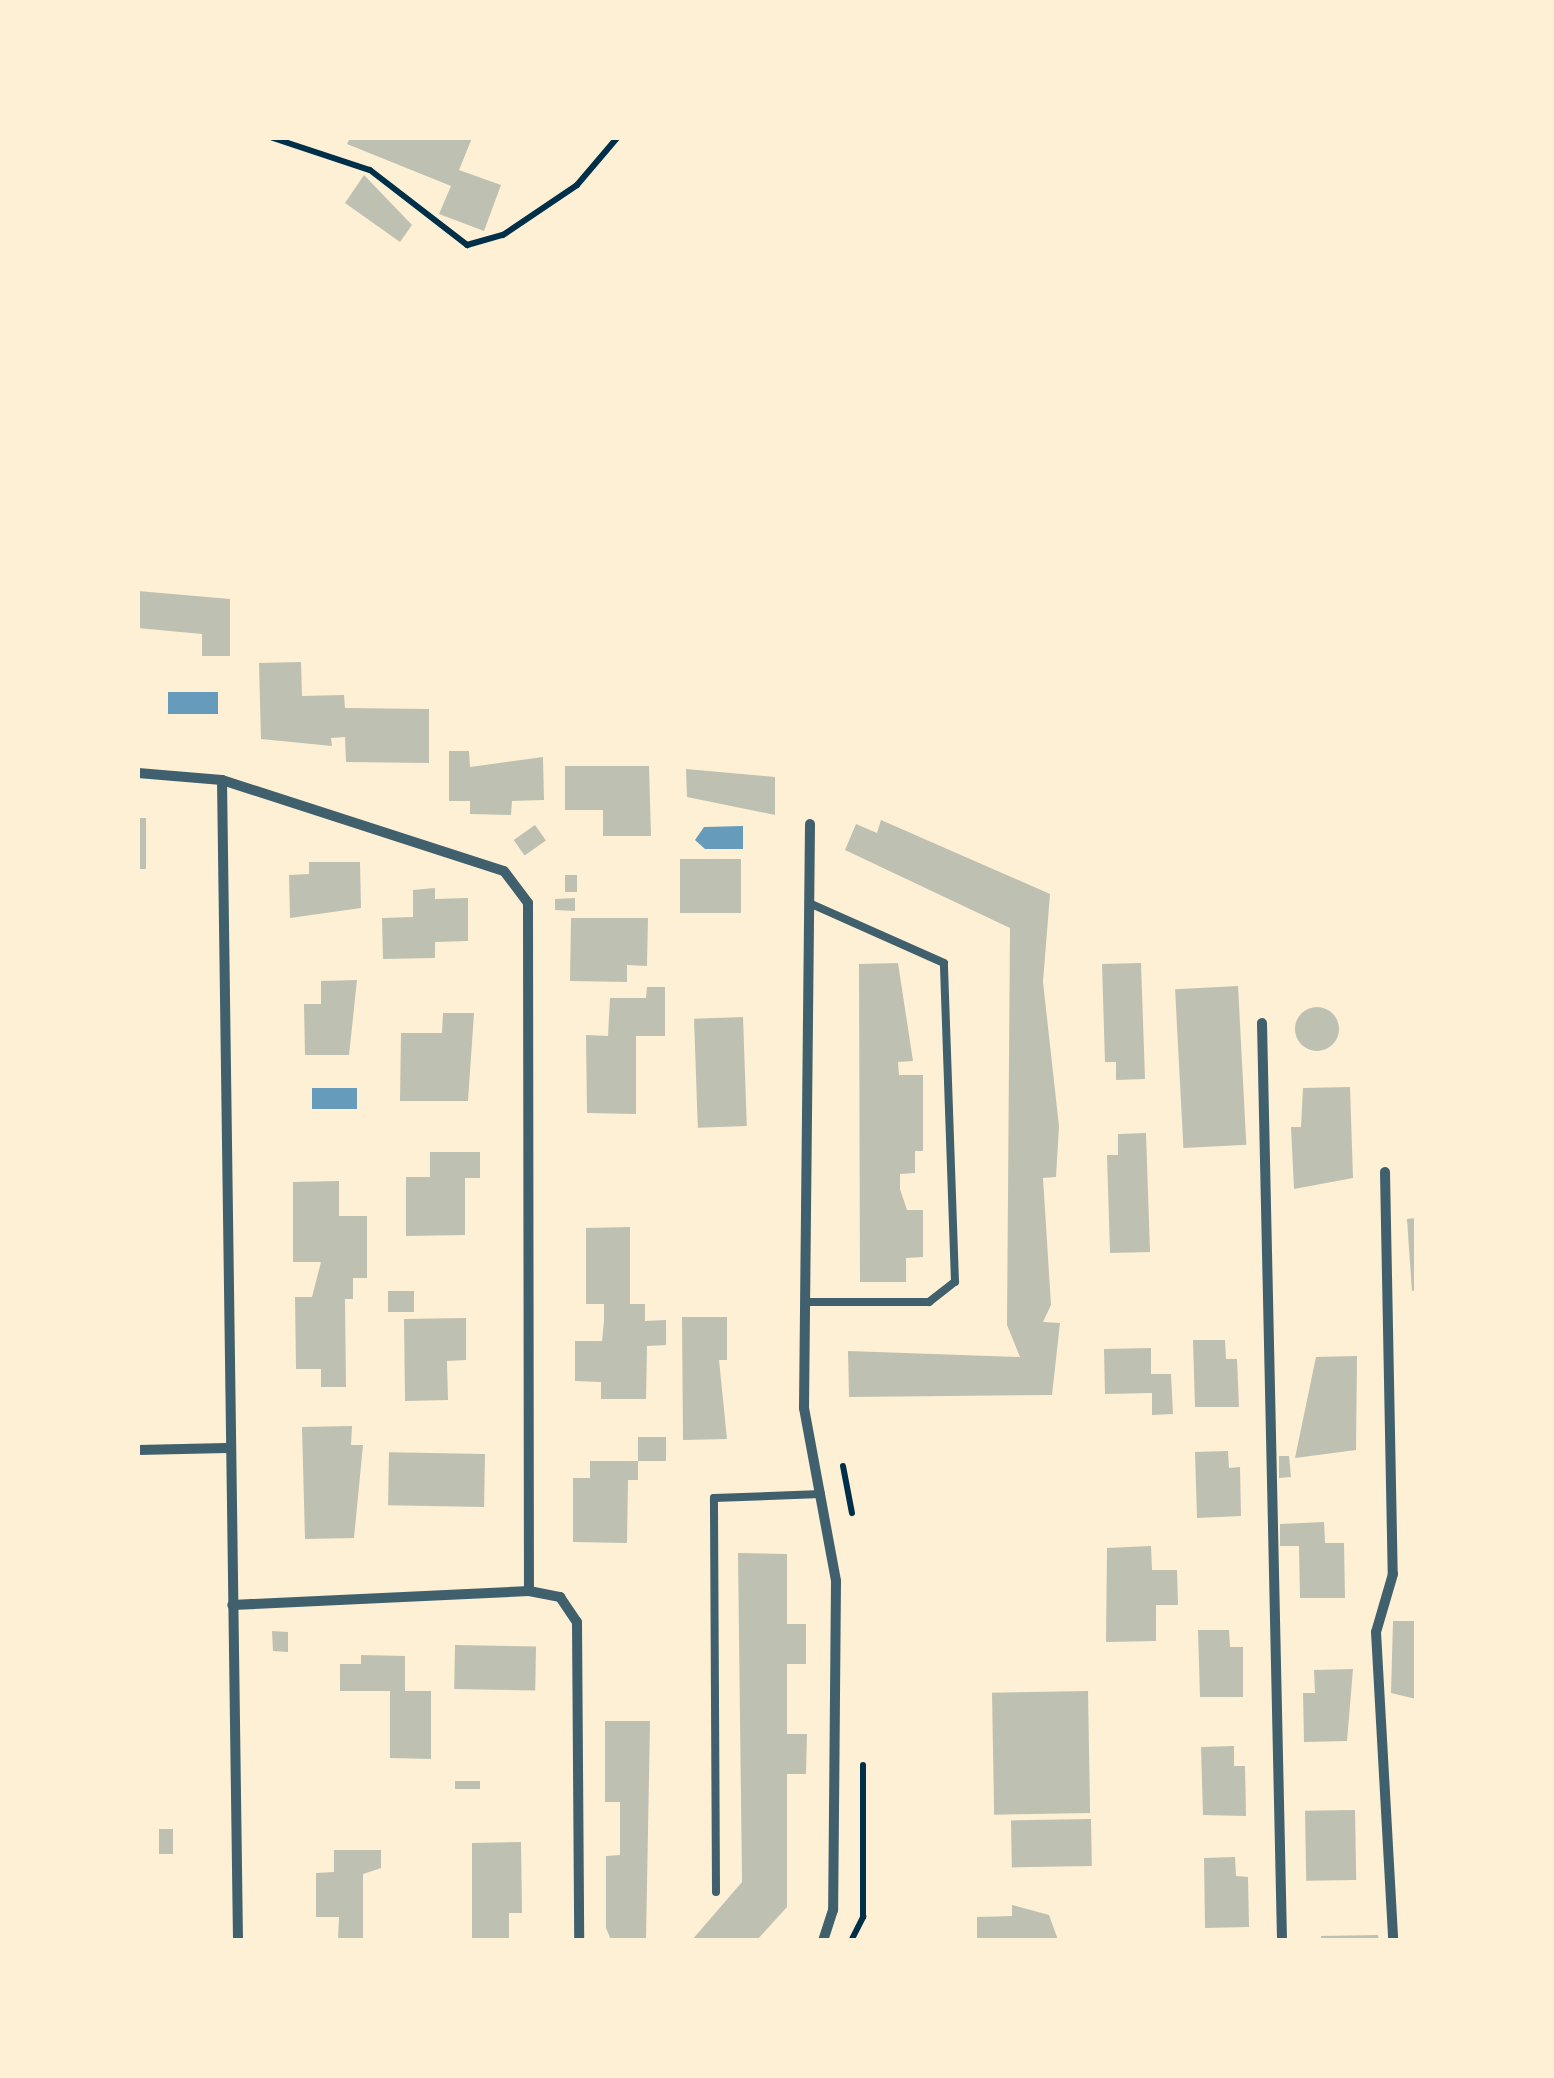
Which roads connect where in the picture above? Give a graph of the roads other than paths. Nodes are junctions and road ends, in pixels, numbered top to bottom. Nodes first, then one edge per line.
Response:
1 (138, 773) edge
2 (222, 780) junction
3 (810, 824) dead end
4 (808, 903) junction
5 (1262, 1023) dead end
6 (1384, 1172) dead end
7 (805, 1302) junction
8 (227, 1448) junction
9 (138, 1450) edge
10 (820, 1494) junction
11 (529, 1591) junction
12 (232, 1605) junction
13 (716, 1892) dead end
14 (238, 1940) edge
15 (579, 1940) edge
16 (824, 1940) edge
17 (1282, 1940) edge
18 (1393, 1940) edge

1 - 2 street
2 - 8 street
2 - 11 street
3 - 4 street
4 - 7 street
4 - 7 lane
5 - 17 street
6 - 18 street
7 - 10 street
8 - 9 street
8 - 12 street
10 - 13 lane
10 - 16 street
11 - 12 street
11 - 15 street
12 - 14 street

